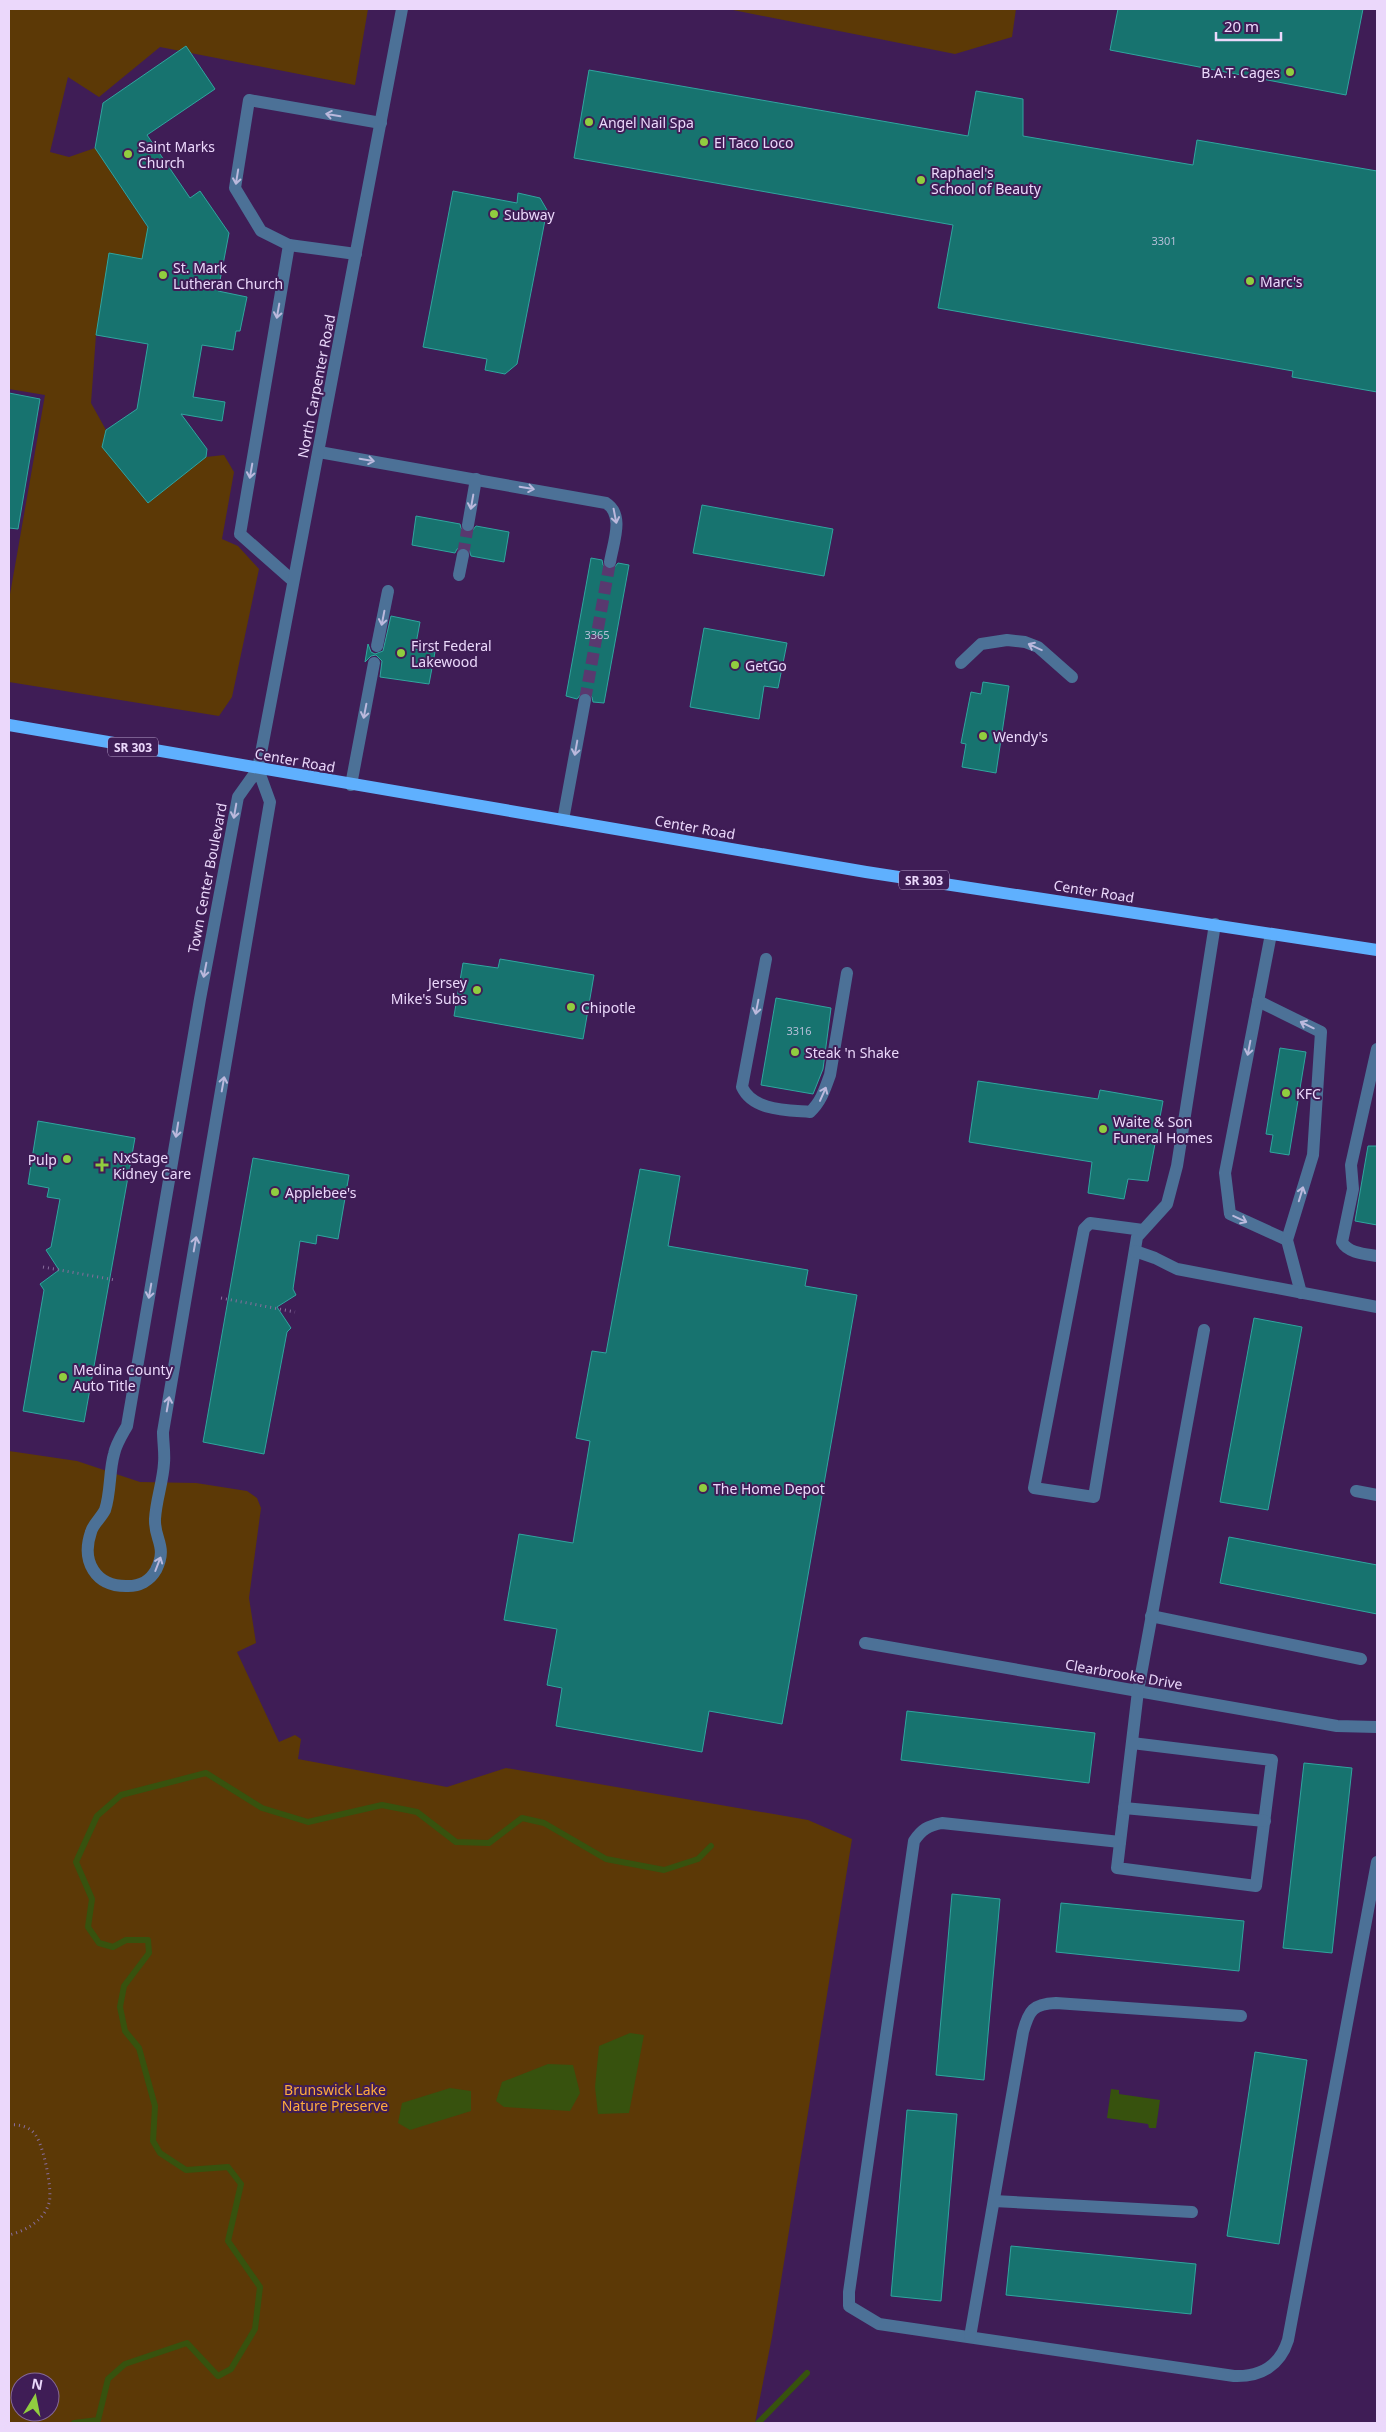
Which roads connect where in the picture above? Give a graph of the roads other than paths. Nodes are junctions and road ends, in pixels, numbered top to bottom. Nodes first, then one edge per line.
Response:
1 (402, 9) edge
2 (381, 123) junction
3 (289, 246) junction
4 (356, 254) junction
5 (319, 452) junction
6 (476, 479) junction
7 (468, 525) tunnel mouth
8 (463, 555) tunnel mouth
9 (610, 562) tunnel mouth
10 (459, 574) dead end
11 (292, 580) junction
12 (388, 591) dead end
13 (377, 646) dead end
14 (374, 663) dead end
15 (961, 663) dead end
16 (1072, 677) dead end
17 (585, 700) tunnel mouth
18 (9, 725) edge
19 (258, 768) junction
20 (351, 785) junction
21 (563, 820) junction
22 (1215, 924) junction
23 (1270, 934) junction
24 (1377, 950) edge
25 (766, 959) dead end
26 (847, 973) dead end
27 (1258, 1001) junction
28 (1377, 1050) edge
29 (1144, 1230) junction
30 (1287, 1240) junction
31 (1135, 1251) junction
32 (1377, 1256) edge
33 (1301, 1293) junction
34 (1377, 1307) edge
35 (1204, 1330) dead end
36 (1356, 1491) dead end
37 (1377, 1495) edge
38 (1152, 1616) junction
39 (865, 1643) dead end
40 (1361, 1659) dead end
41 (1138, 1691) junction
42 (1377, 1727) edge
43 (1132, 1743) junction
44 (1124, 1808) junction
45 (1265, 1821) junction
46 (1120, 1842) junction
47 (1377, 1862) edge
48 (1240, 2016) dead end
49 (994, 2201) junction
50 (1192, 2212) dead end
51 (970, 2337) junction

1 - 2 street, North Carpenter Road
2 -> 3 street
2 - 4 street, North Carpenter Road
3 - 4 street
3 -> 11 street
4 - 5 street, North Carpenter Road
5 -> 6 street
5 - 11 street, North Carpenter Road
6 -> 7 street
6 -> 9 street
8 - 10 street
11 - 19 street, North Carpenter Road
12 -> 13 street
14 -> 20 street
16 -> 15 street
17 -> 21 street
18 - 19 main road, Center Road / SR 303
19 -> 19 street, Town Center Boulevard
19 - 20 main road, Center Road / SR 303
20 - 21 main road, Center Road / SR 303
21 - 22 main road, Center Road / SR 303
22 - 23 main road, Center Road / SR 303
22 - 29 street
23 - 24 main road, Center Road / SR 303
23 - 27 street
25 -> 26 street
27 -> 30 street
30 -> 27 street
28 - 32 street
29 - 31 street
29 - 31 street
30 - 33 street
31 - 33 street
33 - 34 street
35 - 38 street
36 - 37 street
38 - 40 street
38 - 41 street
39 - 41 street, Clearbrooke Drive
41 - 42 street, Clearbrooke Drive
41 - 43 street
43 - 44 street
43 - 45 street
44 - 45 street
44 - 46 street
45 - 46 street
46 - 51 street
47 - 51 street
48 - 49 street
49 - 50 street
49 - 51 street

